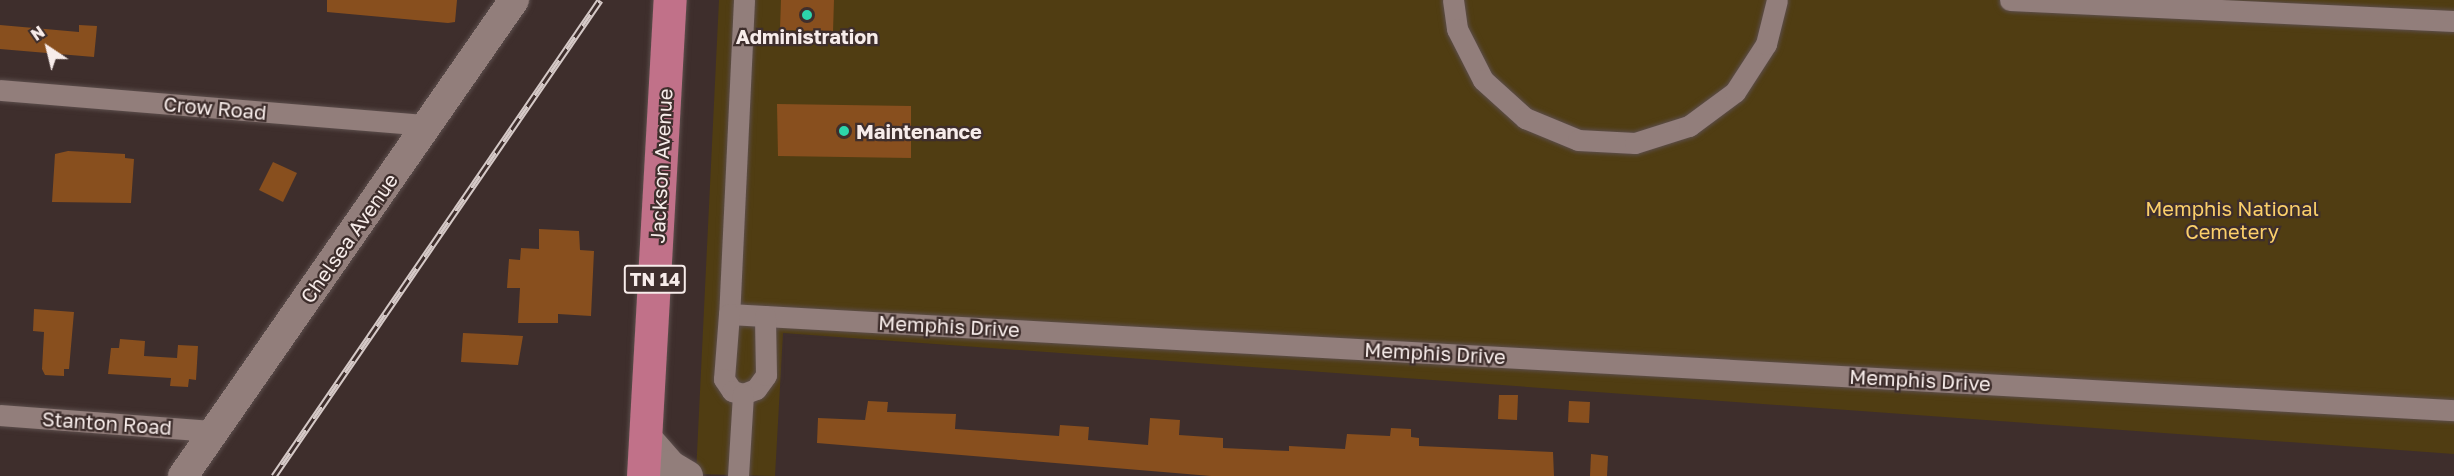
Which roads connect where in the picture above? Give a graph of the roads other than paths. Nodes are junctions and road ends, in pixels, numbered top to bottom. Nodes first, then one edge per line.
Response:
1 (514, 0) edge
2 (670, 0) edge
3 (744, 0) edge
4 (1453, 0) edge
5 (1777, 0) edge
6 (2010, 0) edge
7 (2454, 21) edge
8 (0, 90) edge
9 (429, 124) junction
10 (729, 314) junction
11 (765, 316) junction
12 (743, 394) junction
13 (2454, 410) edge
14 (0, 415) edge
15 (214, 430) junction
16 (646, 437) junction
17 (183, 476) edge
18 (643, 476) edge
19 (688, 476) edge
20 (738, 476) edge

1 - 9 main road, Chelsea Avenue
2 - 16 main road, Jackson Avenue / TN 14
3 - 10 street
4 - 5 street
6 - 7 street
8 - 9 street, Crow Road
9 - 15 main road, Chelsea Avenue
10 - 11 street, Memphis Drive
10 - 12 street
11 - 12 street
11 - 13 street, Memphis Drive
12 - 20 street
14 - 15 street, Stanton Road
15 - 17 main road, Chelsea Avenue
16 - 18 main road, Jackson Avenue / TN 14
16 - 19 main road

